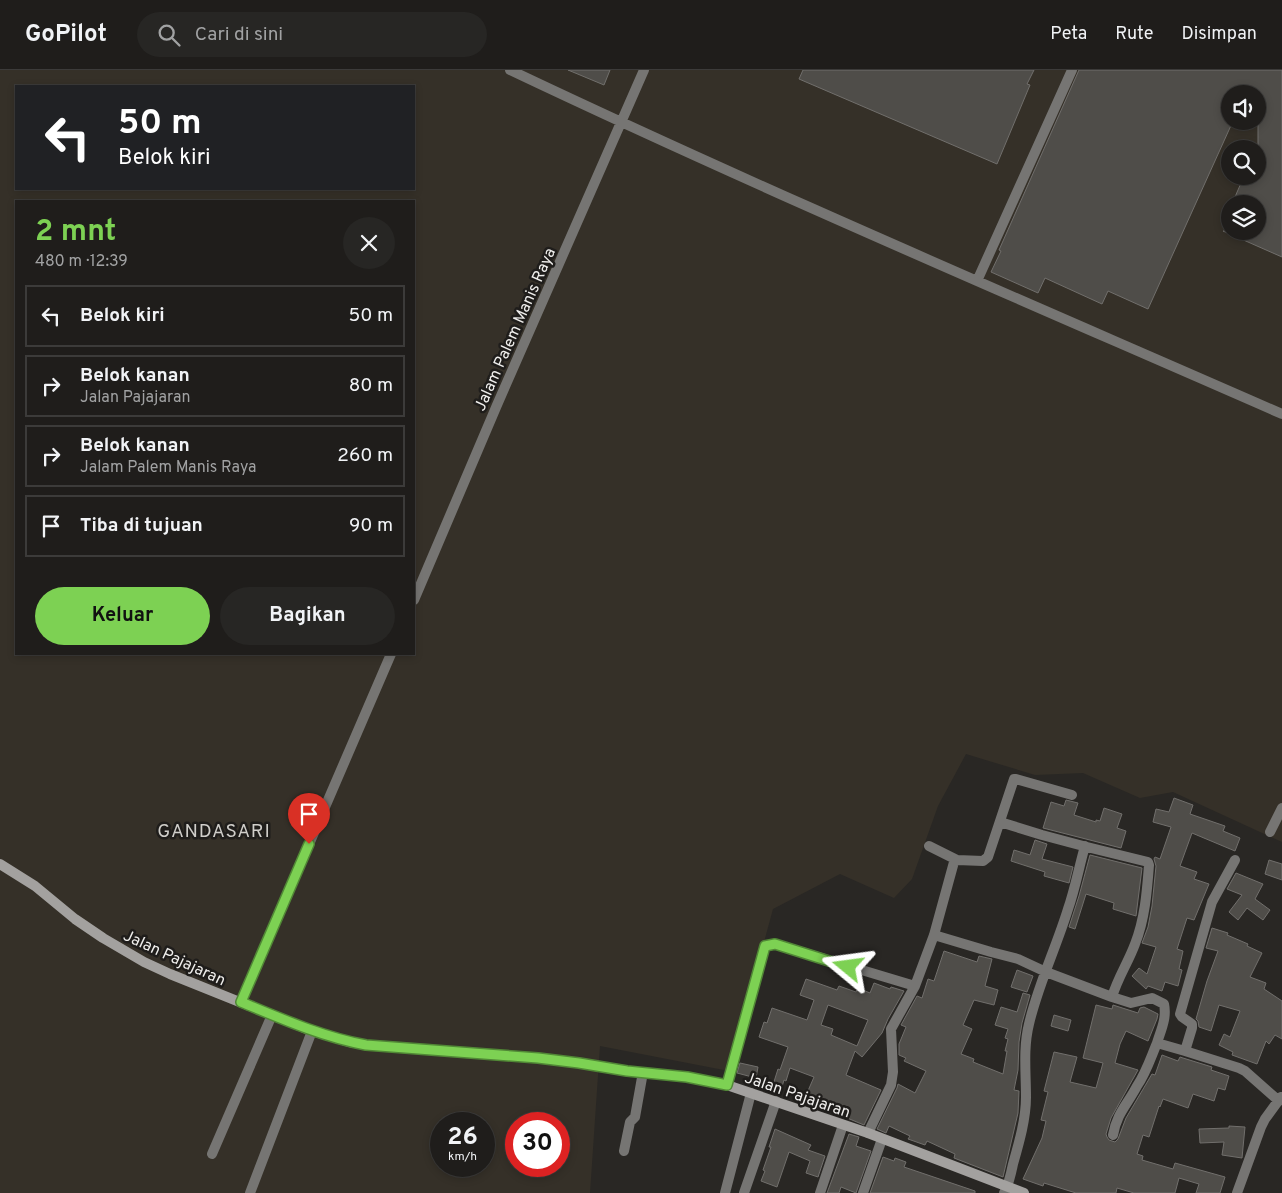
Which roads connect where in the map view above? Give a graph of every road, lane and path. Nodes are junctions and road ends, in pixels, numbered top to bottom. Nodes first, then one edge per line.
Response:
1 (510, 70) edge
2 (644, 70) edge
3 (1072, 70) edge
4 (621, 122) junction
5 (977, 281) junction
6 (1282, 414) edge
7 (415, 598) edge
8 (390, 655) edge
9 (1072, 795) dead end
10 (1282, 808) edge
11 (1000, 822) junction
12 (1270, 832) dead end
13 (929, 846) dead end
14 (1085, 846) junction
15 (957, 860) junction
16 (1234, 860) dead end
17 (0, 864) edge
18 (934, 935) junction
19 (1046, 972) junction
20 (916, 986) junction
21 (1112, 997) junction
22 (241, 1002) junction
23 (272, 1015) junction
24 (312, 1031) junction
25 (1157, 1043) junction
26 (1185, 1051) junction
27 (643, 1072) junction
28 (727, 1085) junction
29 (750, 1094) junction
30 (1280, 1099) edge
31 (776, 1101) junction
32 (843, 1125) junction
33 (868, 1133) junction
34 (1113, 1135) dead end
35 (882, 1139) junction
36 (624, 1151) dead end
37 (212, 1154) dead end
38 (1006, 1190) edge
39 (250, 1193) edge
40 (725, 1193) edge
41 (744, 1193) edge
42 (820, 1193) edge
43 (863, 1193) edge
44 (1024, 1193) edge
45 (1237, 1193) edge

1 - 4 street
2 - 4 street, Jalam Palem Manis Raya
3 - 5 street
4 - 5 street
4 - 7 street, Jalam Palem Manis Raya
5 - 6 street
8 - 22 street
9 - 11 street
10 - 12 street
11 - 14 street
11 - 15 street
13 - 15 street
14 - 19 street
14 - 21 street
15 - 18 street
16 - 26 street
17 - 22 main road, Jalan Pajajaran
18 - 19 street
18 - 20 street
19 - 21 street
19 - 38 street
20 - 28 street
20 - 33 street
21 - 25 street
22 - 23 main road, Jalan Pajajaran
23 - 24 main road, Jalan Pajajaran
23 - 37 street
24 - 27 main road, Jalan Pajajaran
24 - 39 street
25 - 26 street
25 - 34 street
26 - 30 street
27 - 28 main road, Jalan Pajajaran
27 - 36 street
28 - 29 main road, Jalan Pajajaran
29 - 31 main road, Jalan Pajajaran
29 - 40 street
30 - 45 street
31 - 32 main road, Jalan Pajajaran
31 - 41 street
32 - 33 main road, Jalan Pajajaran
32 - 42 street
33 - 35 main road, Jalan Pajajaran
35 - 38 main road, Jalan Pajajaran
35 - 43 street
38 - 44 main road, Jalan Pajajaran

